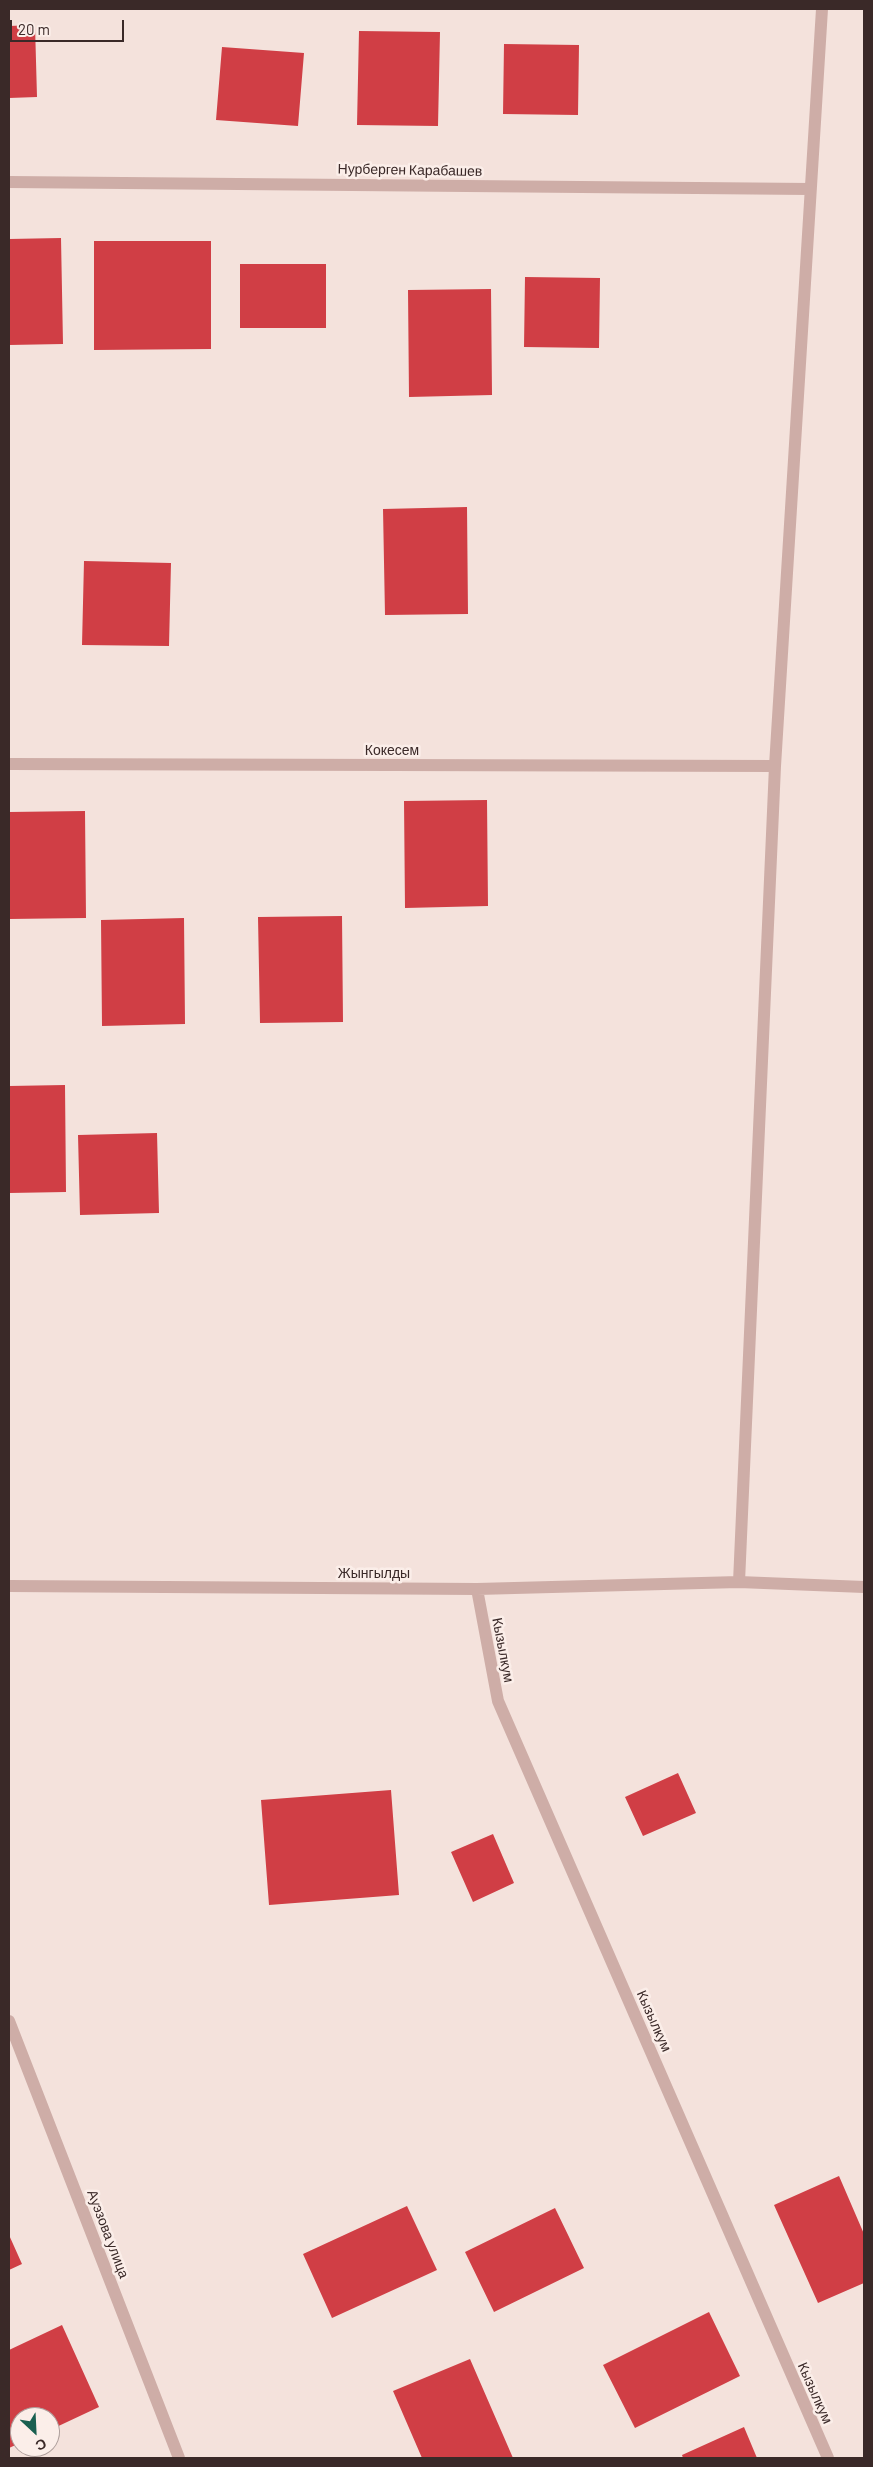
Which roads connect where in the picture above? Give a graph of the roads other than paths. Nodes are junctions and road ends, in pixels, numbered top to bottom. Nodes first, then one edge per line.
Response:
1 (822, 9) edge
2 (9, 182) edge
3 (810, 189) junction
4 (9, 764) edge
5 (775, 766) junction
6 (738, 1582) junction
7 (9, 1586) edge
8 (864, 1587) edge
9 (477, 1589) junction
10 (9, 2021) edge
11 (179, 2458) edge
12 (828, 2458) edge

1 - 3 street
2 - 3 street, Нурберген Карабашев
3 - 5 street
4 - 5 street, Кокесем
5 - 6 street
6 - 8 street, Жынгылды
6 - 9 street, Жынгылды
7 - 9 street, Жынгылды
9 - 12 street, Кызылкум
10 - 11 street, Ауэзова улица

